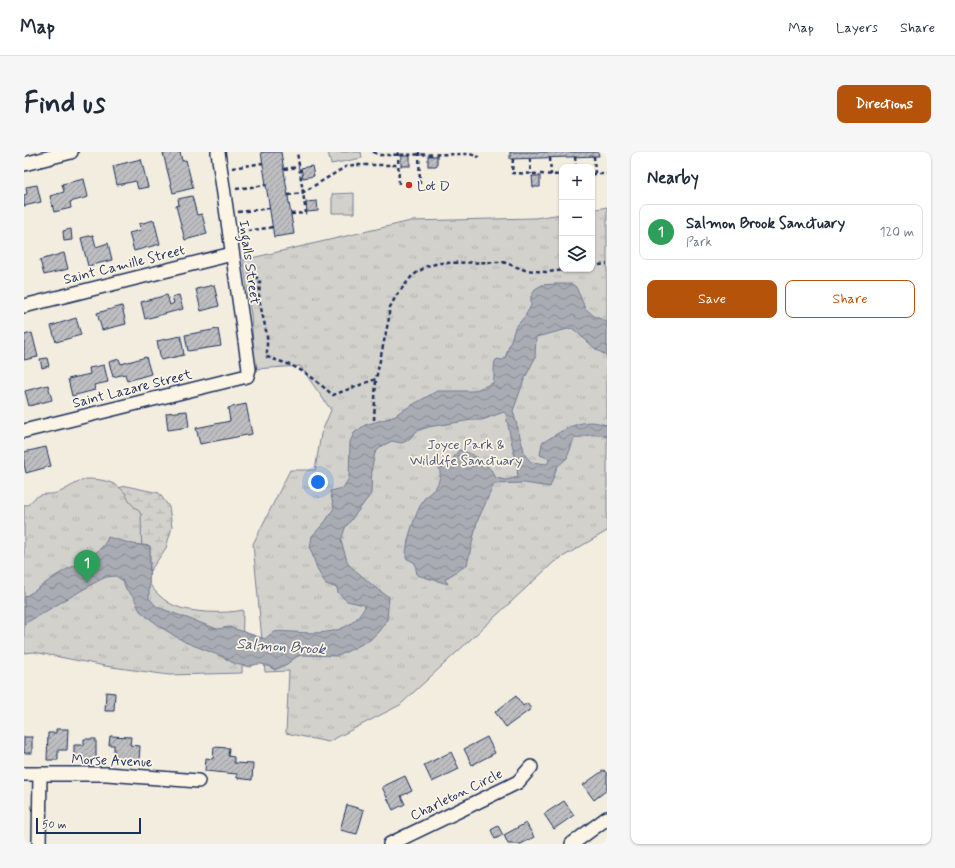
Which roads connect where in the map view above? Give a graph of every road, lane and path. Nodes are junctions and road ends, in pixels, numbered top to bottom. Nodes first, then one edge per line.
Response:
1 (71, 152) edge
2 (218, 152) edge
3 (297, 152) edge
4 (373, 152) edge
5 (419, 153) edge
6 (444, 153) edge
7 (380, 154) edge
8 (398, 154) edge
9 (594, 156) dead end
10 (479, 157) dead end
11 (575, 157) dead end
12 (530, 158) dead end
13 (550, 158) dead end
14 (513, 159) dead end
15 (263, 163) dead end
16 (24, 164) edge
17 (576, 164) edge
18 (594, 164) edge
19 (399, 165) junction
20 (299, 167) junction
21 (230, 168) dead end
22 (284, 169) dead end
23 (531, 174) junction
24 (595, 174) edge
25 (607, 174) edge
26 (551, 175) junction
27 (559, 175) edge
28 (266, 185) dead end
29 (399, 186) dead end
30 (420, 186) dead end
31 (233, 190) dead end
32 (302, 193) junction
33 (288, 195) dead end
34 (270, 208) dead end
35 (236, 213) dead end
36 (291, 214) dead end
37 (273, 227) dead end
38 (240, 232) dead end
39 (233, 260) junction
40 (607, 264) edge
41 (595, 266) edge
42 (559, 271) edge
43 (24, 306) edge
44 (247, 376) joint
45 (376, 380) junction
46 (374, 420) dead end
47 (24, 431) edge
48 (531, 767) dead end
49 (24, 774) edge
50 (40, 774) junction
51 (198, 781) dead end
52 (607, 818) edge
53 (39, 844) edge
54 (390, 844) edge
55 (572, 844) edge

1 - 16 street
2 - 39 street, Ingalls Street
3 - 20 path
4 - 7 path
5 - 6 path
5 - 8 path
5 - 30 path
6 - 10 path
7 - 8 path
8 - 19 path
9 - 18 path
11 - 17 path
12 - 23 path
13 - 26 path
14 - 23 path
15 - 21 path
19 - 29 path
19 - 32 path
20 - 22 path
20 - 32 path
23 - 26 path
24 - 25 path
26 - 27 path
28 - 31 path
32 - 33 path
32 - 36 path
34 - 35 path
37 - 38 path
39 - 43 street, Saint Camille Street
39 - 44 street, Ingalls Street
39 - 45 path
40 - 41 path
42 - 45 path
44 - 47 street, Saint Lazare Street
45 - 46 path
48 - 54 street, Charleton Circle
49 - 50 street, Morse Avenue
50 - 51 street, Morse Avenue
50 - 53 street
52 - 55 street

